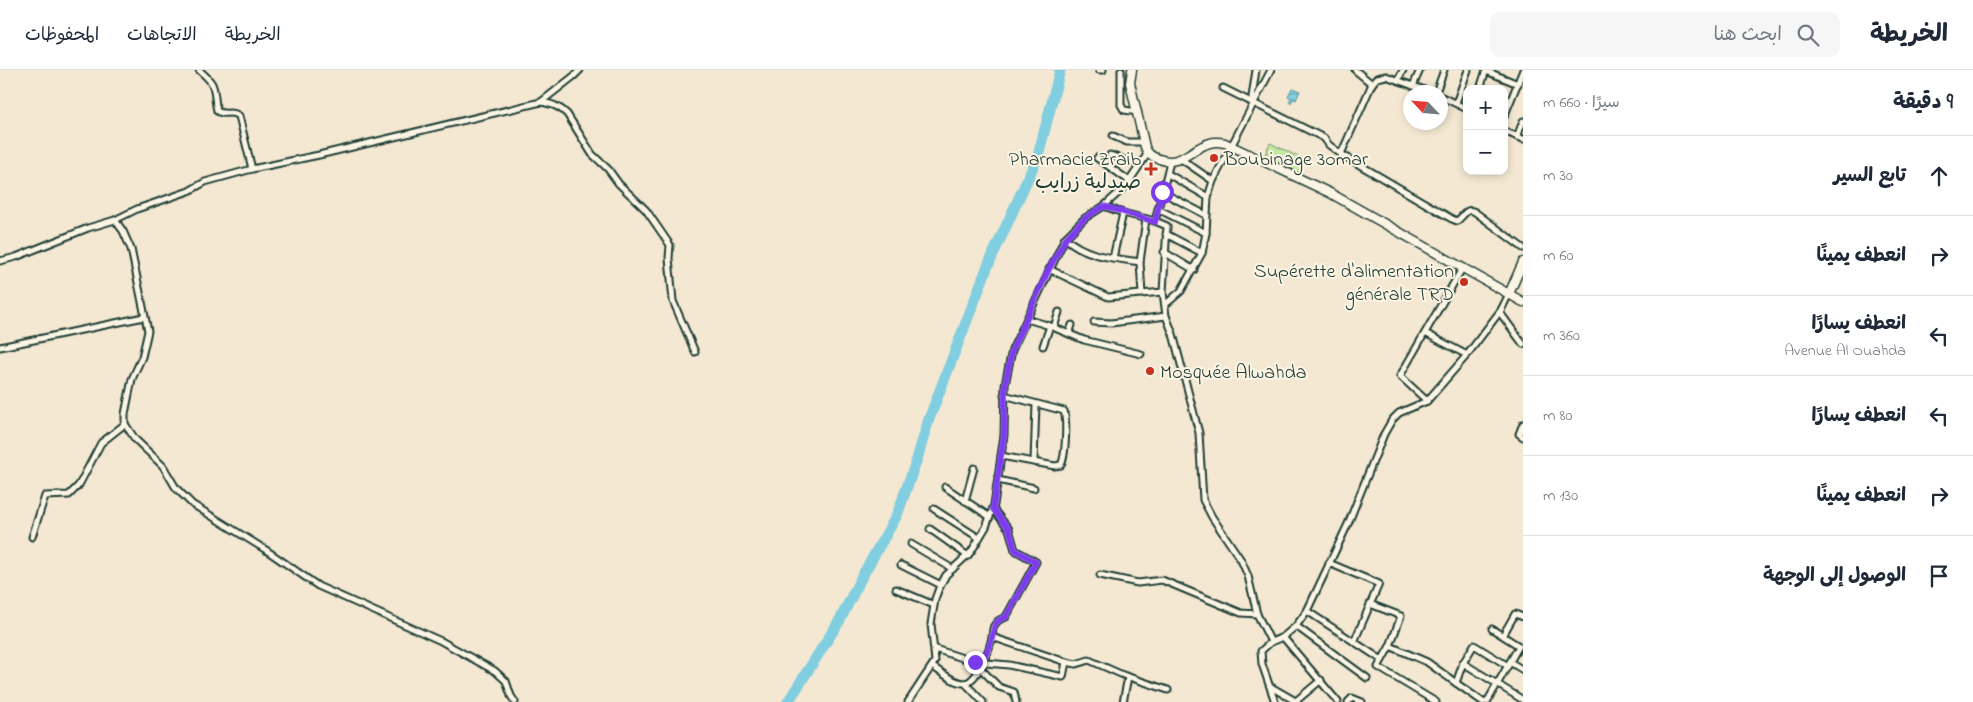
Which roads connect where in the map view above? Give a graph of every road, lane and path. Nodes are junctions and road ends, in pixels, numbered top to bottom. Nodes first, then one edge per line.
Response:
1 (199, 70) edge
2 (580, 70) edge
3 (1099, 70) edge
4 (1103, 70) edge
5 (1121, 70) edge
6 (1132, 70) edge
7 (1256, 70) edge
8 (1271, 70) edge
9 (1355, 70) edge
10 (1404, 70) edge
11 (1420, 70) edge
12 (1444, 70) edge
13 (1468, 70) edge
14 (1523, 70) edge
15 (1486, 71) edge
16 (1398, 80) junction
17 (1372, 84) junction
18 (1518, 84) junction
19 (1410, 85) edge
20 (1413, 85) edge
21 (1439, 85) edge
22 (1481, 85) edge
23 (1223, 88) dead end
24 (1448, 100) edge
25 (541, 102) junction
26 (1456, 103) junction
27 (1254, 104) junction
28 (1463, 107) edge
29 (1508, 108) edge
30 (1138, 112) junction
31 (1523, 121) edge
32 (1508, 133) edge
33 (1113, 136) dead end
34 (1520, 138) edge
35 (1144, 142) junction
36 (1231, 145) junction
37 (1148, 153) junction
38 (1341, 154) junction
39 (1110, 155) dead end
40 (1097, 158) dead end
41 (1181, 159) junction
42 (1170, 162) junction
43 (1140, 165) junction
44 (252, 168) junction
45 (1168, 174) junction
46 (1212, 181) junction
47 (1131, 182) junction
48 (1162, 192) junction
49 (1208, 197) junction
50 (1104, 206) junction
51 (1158, 209) junction
52 (1123, 213) junction
53 (1206, 216) junction
54 (1146, 219) junction
55 (115, 220) junction
56 (1155, 222) junction
57 (1206, 233) junction
58 (1166, 234) junction
59 (1066, 238) junction
60 (1523, 248) edge
61 (1164, 252) junction
62 (1202, 253) junction
63 (1113, 258) junction
64 (0, 261) edge
65 (1140, 262) junction
66 (1522, 262) edge
67 (1463, 268) junction
68 (1049, 269) junction
69 (1194, 270) junction
70 (1163, 292) junction
71 (1142, 294) junction
72 (1508, 294) junction
73 (1523, 302) edge
74 (1166, 304) junction
75 (1501, 310) junction
76 (1059, 312) dead end
77 (1166, 316) junction
78 (144, 317) junction
79 (1027, 319) junction
80 (1094, 322) dead end
81 (1072, 325) dead end
82 (1052, 326) junction
83 (1424, 333) junction
84 (1069, 334) junction
85 (1523, 344) edge
86 (1043, 346) dead end
87 (0, 347) edge
88 (694, 352) dead end
89 (1141, 354) dead end
90 (1467, 355) junction
91 (1004, 395) junction
92 (1427, 401) junction
93 (1036, 404) junction
94 (125, 424) junction
95 (1523, 424) edge
96 (1523, 438) edge
97 (1001, 456) junction
98 (1034, 462) junction
99 (974, 468) dead end
100 (998, 480) junction
101 (945, 488) dead end
102 (1034, 488) dead end
103 (965, 501) junction
104 (934, 509) dead end
105 (993, 509) junction
106 (990, 517) junction
107 (930, 529) dead end
108 (32, 537) dead end
109 (979, 538) junction
110 (911, 544) dead end
111 (968, 556) junction
112 (1329, 563) junction
113 (902, 565) dead end
114 (953, 569) junction
115 (1100, 575) dead end
116 (940, 584) junction
117 (896, 589) dead end
118 (1370, 604) junction
119 (934, 605) junction
120 (1307, 611) junction
121 (1257, 614) junction
122 (1523, 617) edge
123 (1296, 626) junction
124 (1492, 629) dead end
125 (1503, 635) junction
126 (992, 637) junction
127 (1283, 637) junction
128 (1271, 642) junction
129 (1354, 642) junction
130 (1390, 646) junction
131 (935, 649) junction
132 (1382, 660) junction
133 (983, 661) junction
134 (1066, 662) junction
135 (1463, 663) junction
136 (1509, 664) junction
137 (933, 667) junction
138 (980, 668) junction
139 (1523, 670) edge
140 (1128, 676) junction
141 (1367, 678) dead end
142 (1321, 680) junction
143 (1456, 682) junction
144 (965, 683) junction
145 (1498, 683) junction
146 (1270, 688) junction
147 (1168, 690) dead end
148 (1523, 700) edge
149 (515, 702) edge
150 (908, 702) edge
151 (983, 702) edge
152 (1016, 702) edge
153 (1123, 702) edge
154 (1275, 702) edge
155 (1297, 702) edge
156 (1338, 702) edge
157 (1348, 702) edge
158 (1362, 702) edge
159 (1436, 702) edge
160 (1485, 702) edge

1 - 44 street
2 - 25 street
3 - 4 street
5 - 30 street
6 - 30 street
7 - 27 street
8 - 27 street
9 - 17 street
10 - 16 street
11 - 20 street
12 - 21 street
13 - 26 street
14 - 18 street
15 - 18 street
15 - 22 street
16 - 17 street
16 - 19 street
17 - 38 street
18 - 29 street
23 - 27 street
24 - 26 street
25 - 44 street
25 - 88 street
26 - 28 street
27 - 36 street
27 - 38 street
30 - 35 street
31 - 34 street
32 - 34 street
33 - 35 street
35 - 37 street
36 - 41 street
36 - 46 street
36 - 67 street
37 - 42 street
37 - 43 street
38 - 60 street
39 - 43 street
40 - 47 street
41 - 42 street
41 - 46 street
42 - 45 street
43 - 47 street
44 - 55 street
45 - 48 street
45 - 49 street
46 - 49 street
47 - 50 street
48 - 51 street
48 - 53 street
49 - 53 street
50 - 52 street
50 - 59 street
51 - 56 street
51 - 57 street
52 - 54 street
52 - 63 street
53 - 57 street
54 - 56 street
54 - 65 street
55 - 64 street
55 - 78 street
56 - 58 street
57 - 62 street
58 - 61 street
58 - 62 street
59 - 63 street
59 - 68 street
61 - 69 street
61 - 70 street
62 - 69 street
63 - 65 street
65 - 71 street
66 - 72 street
67 - 72 street
67 - 83 street
68 - 71 street
68 - 79 street
69 - 74 street
70 - 71 street
70 - 74 street
72 - 73 street
72 - 75 street
74 - 77 street
75 - 85 street
75 - 90 street
76 - 82 street
77 - 80 street
77 - 121 street
78 - 87 street
78 - 94 street
79 - 82 street
79 - 91 street
81 - 84 street
82 - 84 street
82 - 86 street
83 - 90 street
83 - 92 street
84 - 89 street
90 - 92 street
91 - 93 street
91 - 97 street
92 - 112 street
93 - 98 street
93 - 98 street
94 - 108 street
94 - 149 street
95 - 96 street
97 - 98 street
97 - 100 street
99 - 103 street
100 - 102 street
100 - 105 street
101 - 103 street
103 - 106 street
104 - 109 street
105 - 106 street
105 - 126 street
106 - 109 street
107 - 111 street
109 - 111 street
110 - 114 street
111 - 114 street
112 - 118 street
112 - 120 street
113 - 116 street
114 - 116 street
115 - 121 street
116 - 119 street
117 - 119 street
118 - 129 street
118 - 130 street
119 - 131 street
120 - 123 street
120 - 129 street
121 - 128 street
122 - 125 street
123 - 127 street
123 - 141 street
124 - 125 street
125 - 136 street
126 - 133 street
126 - 134 street
127 - 128 street
127 - 142 street
128 - 146 street
129 - 132 street
130 - 132 street
130 - 143 street
131 - 133 street
131 - 137 street
132 - 159 street
133 - 134 street
133 - 138 street
134 - 140 street
135 - 136 street
135 - 143 street
135 - 145 street
136 - 139 street
136 - 145 street
137 - 144 street
137 - 150 street
138 - 144 street
138 - 152 street
140 - 147 street
140 - 153 street
142 - 155 street
142 - 156 street
143 - 160 street
144 - 151 street
145 - 148 street
145 - 160 street
146 - 154 street
146 - 155 street
157 - 158 street

